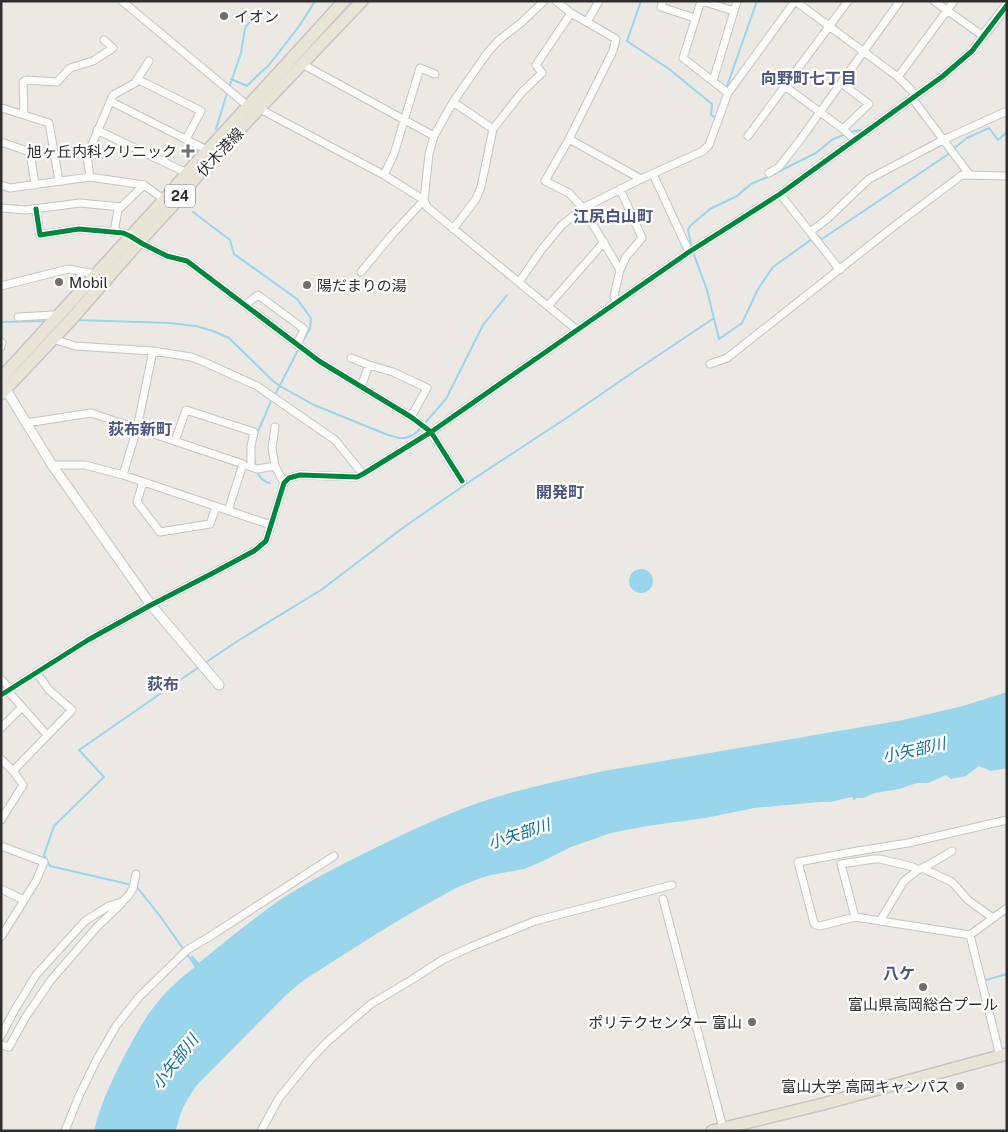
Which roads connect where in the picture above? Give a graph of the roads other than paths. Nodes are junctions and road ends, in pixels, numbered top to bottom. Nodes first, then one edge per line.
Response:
1 (122, 1) edge
2 (344, 1) edge
3 (362, 1) edge
4 (544, 1) edge
5 (556, 1) edge
6 (599, 1) edge
7 (662, 1) edge
8 (702, 1) edge
9 (737, 1) edge
10 (795, 1) edge
11 (848, 1) edge
12 (900, 1) edge
13 (934, 1) edge
14 (954, 1) edge
15 (1007, 5) edge
16 (947, 10) junction
17 (734, 11) junction
18 (571, 13) junction
19 (695, 18) junction
20 (587, 22) junction
21 (830, 27) junction
22 (983, 36) junction
23 (104, 40) dead end
24 (864, 51) junction
25 (149, 61) dead end
26 (302, 64) junction
27 (435, 74) dead end
28 (898, 77) junction
29 (137, 79) junction
30 (714, 81) junction
31 (841, 83) junction
32 (786, 87) junction
33 (728, 93) junction
34 (914, 97) junction
35 (110, 101) junction
36 (453, 102) junction
37 (2, 108) edge
38 (254, 108) junction
39 (1007, 111) edge
40 (820, 112) junction
41 (24, 115) junction
42 (404, 120) junction
43 (493, 129) junction
44 (843, 129) junction
45 (97, 130) junction
46 (434, 136) junction
47 (748, 136) dead end
48 (186, 139) junction
49 (569, 139) junction
50 (855, 140) junction
51 (942, 140) junction
52 (1, 142) edge
53 (208, 150) junction
54 (187, 172) junction
55 (769, 173) dead end
56 (653, 174) junction
57 (969, 174) junction
58 (384, 175) junction
59 (1007, 176) edge
60 (90, 177) junction
61 (641, 179) junction
62 (59, 181) junction
63 (1, 185) edge
64 (35, 185) junction
65 (144, 185) junction
66 (620, 190) junction
67 (780, 194) junction
68 (424, 200) junction
69 (168, 203) junction
70 (121, 207) junction
71 (1, 208) edge
72 (36, 208) junction
73 (583, 208) junction
74 (453, 229) junction
75 (114, 232) junction
76 (810, 232) junction
77 (134, 239) junction
78 (604, 242) junction
79 (689, 252) junction
80 (620, 270) junction
81 (840, 270) junction
82 (361, 272) dead end
83 (96, 274) junction
84 (520, 282) junction
85 (1, 286) edge
86 (617, 302) junction
87 (245, 305) junction
88 (548, 306) junction
89 (58, 315) junction
90 (18, 317) dead end
91 (577, 330) junction
92 (52, 339) junction
93 (1, 342) edge
94 (297, 345) junction
95 (1, 347) edge
96 (154, 351) junction
97 (352, 358) dead end
98 (710, 364) dead end
99 (370, 365) junction
100 (2, 387) edge
101 (361, 388) junction
102 (411, 417) junction
103 (26, 423) junction
104 (275, 427) dead end
105 (137, 428) junction
106 (431, 432) junction
107 (175, 441) junction
108 (243, 464) junction
109 (52, 466) junction
110 (275, 466) junction
111 (251, 467) junction
112 (363, 474) junction
113 (123, 475) junction
114 (462, 481) dead end
115 (143, 482) junction
116 (284, 483) junction
117 (216, 507) junction
118 (228, 511) junction
119 (271, 525) junction
120 (151, 605) junction
121 (36, 672) junction
122 (1, 679) edge
123 (219, 685) dead end
124 (6, 692) edge
125 (22, 707) junction
126 (1, 728) edge
127 (47, 735) junction
128 (1, 759) edge
129 (13, 771) junction
130 (1, 820) edge
131 (1007, 820) edge
132 (1, 846) edge
133 (952, 851) dead end
134 (334, 856) dead end
135 (920, 869) junction
136 (136, 874) dead end
137 (672, 885) dead end
138 (1, 889) edge
139 (663, 899) dead end
140 (24, 900) junction
141 (122, 902) junction
142 (1007, 908) edge
143 (855, 917) junction
144 (993, 918) junction
145 (880, 921) junction
146 (1, 936) edge
147 (970, 936) junction
148 (1, 1036) edge
149 (1, 1045) edge
150 (1003, 1055) edge
151 (718, 1129) edge
152 (65, 1131) edge
153 (261, 1131) edge

1 - 38 street
2 - 38 main road, 伏木港線 / 24
3 - 26 main road, 伏木港線 / 24
4 - 36 street
5 - 18 street
6 - 20 street
7 - 19 street
8 - 17 street
8 - 19 street
9 - 17 street
10 - 21 street
10 - 33 street
11 - 21 street
12 - 24 street
13 - 16 street
14 - 16 street
15 - 22 street
16 - 22 street
16 - 28 street
17 - 30 street
18 - 20 street
18 - 43 street
19 - 30 street
20 - 49 street
21 - 24 street
21 - 32 street
22 - 34 street
23 - 41 street
24 - 28 street
24 - 31 street
25 - 29 street
26 - 38 main road, 伏木港線 / 24
26 - 42 street
27 - 42 street
28 - 34 street
29 - 35 street
29 - 48 street
30 - 33 street
31 - 40 street
31 - 44 street
32 - 40 street
32 - 47 street
33 - 56 street
34 - 50 street
34 - 51 street
35 - 45 street
35 - 48 street
36 - 43 street
36 - 46 street
37 - 41 street
38 - 53 main road, 伏木港線 / 24
38 - 58 street
38 - 69 main road, 伏木港線 / 24
39 - 51 street
40 - 44 street
40 - 55 street
41 - 62 street
42 - 46 street
42 - 58 street
43 - 74 street
44 - 50 street
45 - 54 street
45 - 60 street
46 - 68 street
48 - 53 street
49 - 61 street
49 - 73 street
50 - 67 street
51 - 57 street
51 - 76 street
52 - 64 street
53 - 54 main road, 伏木港線 / 24
54 - 69 main road, 伏木港線 / 24
56 - 61 street
56 - 79 street
57 - 59 street
57 - 81 street
58 - 68 street
60 - 62 street
60 - 65 street
61 - 66 street
62 - 64 street
63 - 64 street
65 - 69 street
65 - 70 street
66 - 73 street
66 - 80 street
67 - 76 street
67 - 79 street
68 - 74 street
68 - 82 street
69 - 77 main road, 伏木港線 / 24
70 - 72 street
70 - 75 street
71 - 72 street
72 - 75 street
73 - 78 street
73 - 84 street
74 - 84 street
75 - 77 street
76 - 81 street
77 - 83 main road, 伏木港線 / 24
77 - 87 street
77 - 92 main road, 伏木港線 / 24
78 - 80 street
78 - 88 street
79 - 86 street
80 - 86 street
81 - 98 street
83 - 85 street
83 - 89 main road, 伏木港線 / 24
84 - 88 street
86 - 91 street
87 - 94 street
87 - 94 street
88 - 91 street
89 - 90 street
89 - 100 main road, 伏木港線 / 24
91 - 106 street
92 - 96 street
92 - 100 main road, 伏木港線 / 24
93 - 95 street
94 - 101 street
96 - 105 street
96 - 112 street
97 - 99 street
99 - 101 street
99 - 102 street
100 - 103 street
101 - 102 street
102 - 106 street
103 - 105 street
103 - 109 street
104 - 110 street
105 - 107 street
105 - 113 street
106 - 112 street
106 - 114 street
107 - 108 street
107 - 111 street
108 - 111 street
108 - 118 street
109 - 113 street
109 - 120 street
110 - 111 street
110 - 116 street
112 - 116 street
113 - 115 street
115 - 117 street
115 - 117 street
116 - 119 street
117 - 118 street
118 - 119 street
119 - 120 street
120 - 121 street
120 - 123 street
121 - 124 street
121 - 127 street
122 - 124 street
124 - 125 street
125 - 126 street
125 - 127 street
127 - 129 street
128 - 129 street
129 - 130 street
131 - 143 street
132 - 140 street
133 - 135 street
134 - 152 street
135 - 143 street
135 - 144 street
135 - 145 street
136 - 141 street
137 - 153 street
138 - 140 street
139 - 151 street
140 - 146 street
141 - 148 street
141 - 149 street
142 - 144 street
143 - 145 street
144 - 147 street
145 - 147 street
147 - 150 street
150 - 151 main road

